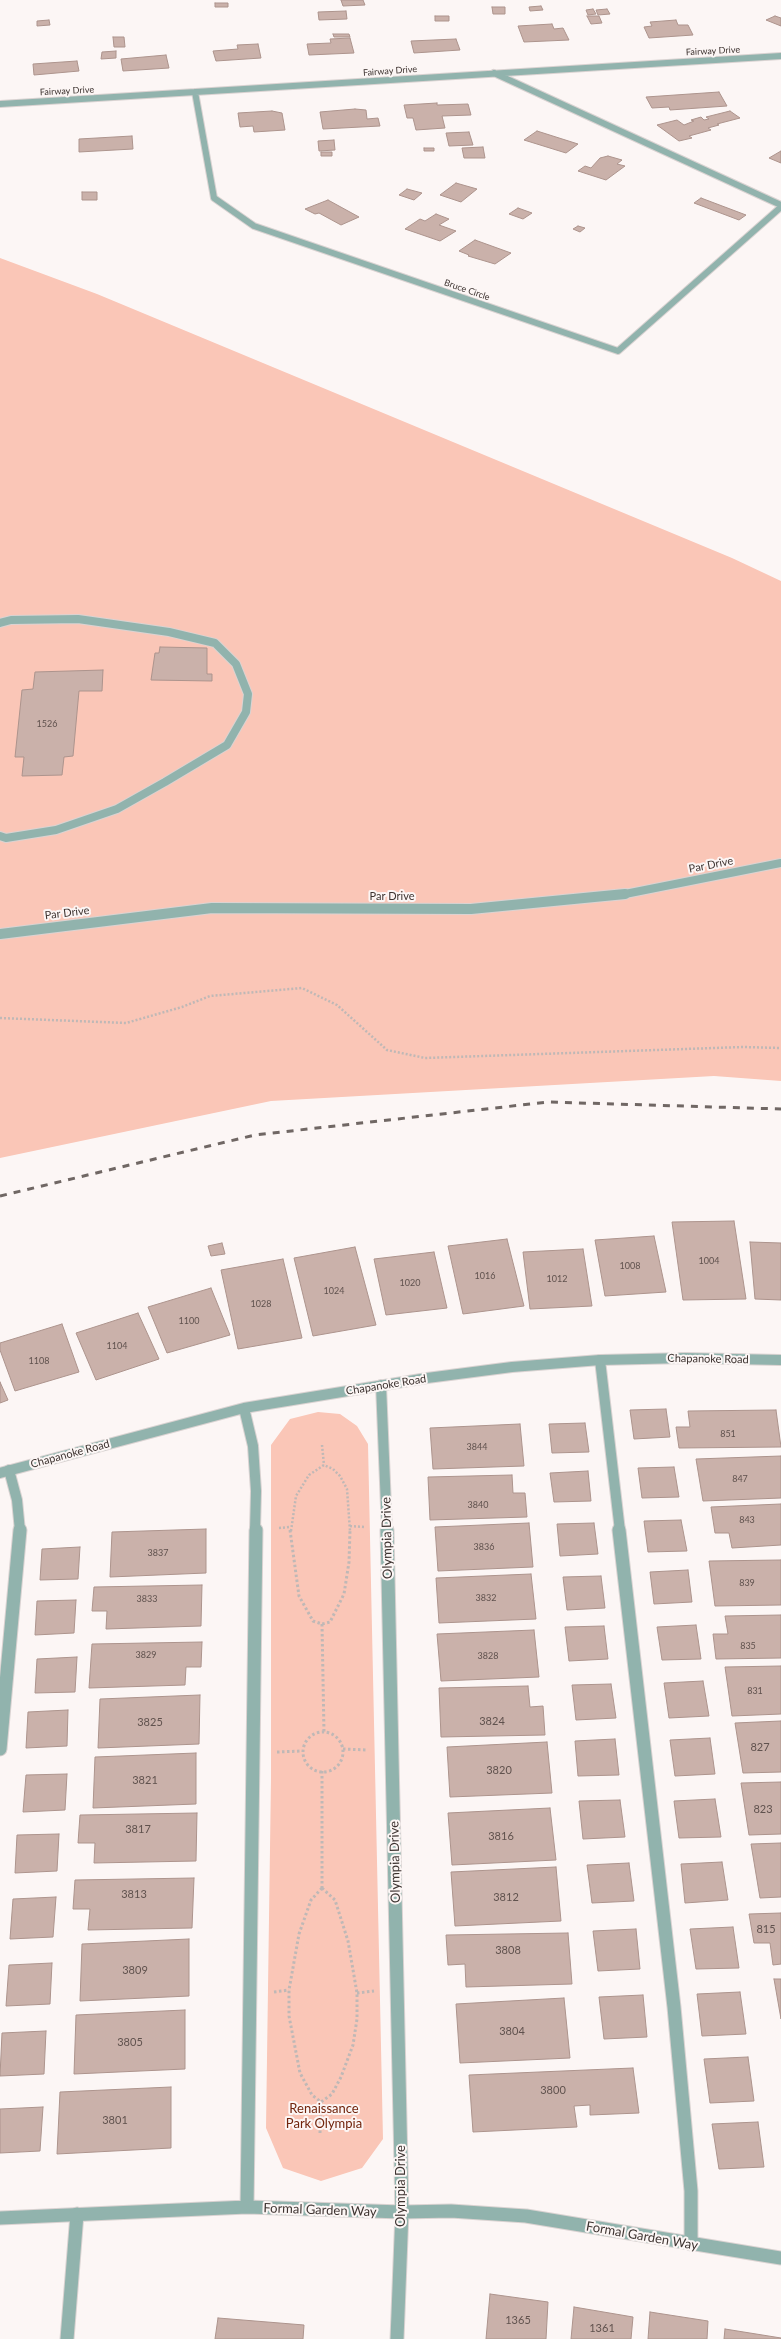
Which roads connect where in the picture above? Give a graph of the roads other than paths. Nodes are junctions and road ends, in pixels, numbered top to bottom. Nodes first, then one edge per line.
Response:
1 (781, 56) edge
2 (494, 73) junction
3 (195, 92) junction
4 (0, 104) edge
5 (781, 206) edge
6 (0, 623) edge
7 (0, 836) edge
8 (781, 863) edge
9 (0, 934) edge
10 (600, 1360) junction
11 (781, 1360) edge
12 (381, 1385) junction
13 (244, 1408) junction
14 (5, 1472) edge
15 (0, 1750) edge
16 (247, 2207) junction
17 (402, 2212) junction
18 (77, 2214) junction
19 (0, 2218) edge
20 (691, 2244) junction
21 (781, 2258) edge
22 (67, 2339) edge
23 (397, 2339) edge

1 - 2 street, Fairway Drive
2 - 3 street, Fairway Drive
2 - 5 street, Bruce Circle
3 - 4 street, Fairway Drive
3 - 5 street, Bruce Circle
6 - 7 street
8 - 9 street, Par Drive
10 - 11 street, Chapanoke Road
10 - 12 street, Chapanoke Road
10 - 20 street
12 - 13 street, Chapanoke Road
12 - 17 street, Olympia Drive
13 - 14 street, Chapanoke Road
13 - 16 street
14 - 15 street
16 - 17 street, Formal Garden Way
16 - 18 street, Formal Garden Way
17 - 20 street, Formal Garden Way
17 - 23 street, Olympia Drive
18 - 19 street, Formal Garden Way
18 - 22 street
20 - 21 street, Formal Garden Way

